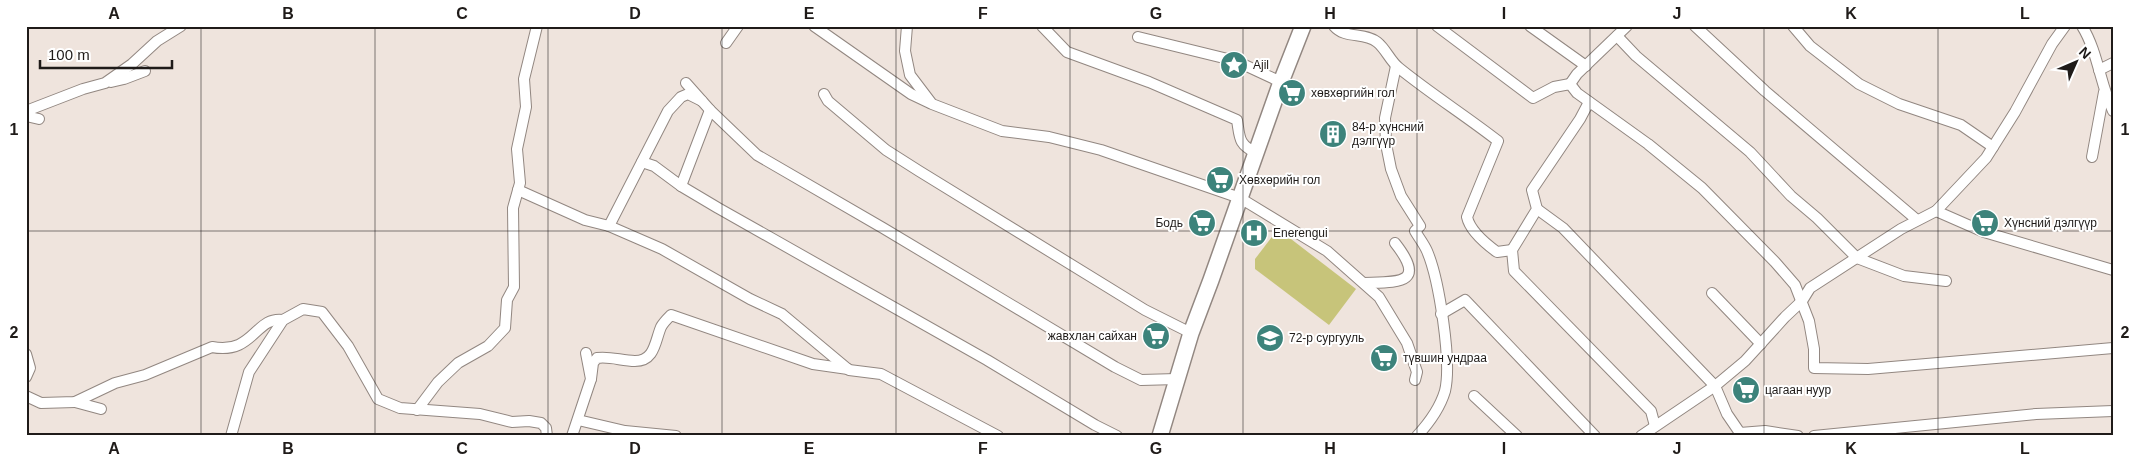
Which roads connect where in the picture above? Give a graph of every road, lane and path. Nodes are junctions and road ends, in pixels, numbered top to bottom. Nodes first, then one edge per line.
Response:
1 (181, 26) edge
2 (537, 26) edge
3 (738, 26) edge
4 (814, 26) edge
5 (907, 26) edge
6 (1042, 26) edge
7 (1303, 26) edge
8 (1334, 26) edge
9 (1437, 26) edge
10 (1530, 26) edge
11 (1695, 26) edge
12 (1793, 26) edge
13 (2065, 26) edge
14 (2082, 26) edge
15 (1626, 27) edge
16 (1138, 36) dead end
17 (1618, 36) junction
18 (726, 43) dead end
19 (2113, 62) edge
20 (1396, 66) junction
21 (1586, 66) junction
22 (2099, 70) junction
23 (144, 71) dead end
24 (1281, 82) junction
25 (105, 83) junction
26 (686, 83) dead end
27 (1570, 84) junction
28 (2104, 92) junction
29 (824, 94) dead end
30 (702, 101) junction
31 (1589, 102) junction
32 (932, 104) junction
33 (710, 110) junction
34 (26, 111) edge
35 (2113, 111) edge
36 (26, 116) edge
37 (38, 119) dead end
38 (1386, 133) junction
39 (1397, 138) dead end
40 (1993, 147) junction
41 (1256, 153) junction
42 (2092, 157) dead end
43 (642, 162) junction
44 (681, 186) junction
45 (518, 190) junction
46 (1240, 198) junction
47 (1537, 209) junction
48 (1936, 211) junction
49 (1917, 220) junction
50 (609, 226) junction
51 (1395, 243) dead end
52 (1512, 250) junction
53 (1857, 258) junction
54 (2113, 270) edge
55 (1946, 281) dead end
56 (1364, 283) junction
57 (1712, 293) dead end
58 (1802, 302) junction
59 (1441, 314) junction
60 (283, 320) junction
61 (1191, 332) junction
62 (1761, 344) junction
63 (2113, 348) edge
64 (586, 353) dead end
65 (26, 354) edge
66 (849, 370) junction
67 (26, 377) edge
68 (591, 379) junction
69 (1177, 379) junction
70 (1416, 380) dead end
71 (1715, 386) junction
72 (26, 396) edge
73 (1474, 396) dead end
74 (75, 402) junction
75 (102, 409) dead end
76 (417, 410) junction
77 (2113, 411) edge
78 (578, 420) junction
79 (1655, 426) junction
80 (1741, 434) edge
81 (231, 436) edge
82 (547, 436) edge
83 (572, 436) edge
84 (676, 436) edge
85 (998, 436) edge
86 (1117, 436) edge
87 (1160, 436) edge
88 (1417, 436) edge
89 (1517, 436) edge
90 (1595, 436) edge
91 (1641, 436) edge
92 (1798, 436) edge
93 (1814, 436) edge

1 - 25 street
2 - 45 street
3 - 18 street
4 - 32 street
5 - 32 street
6 - 41 street
7 - 24 main road
8 - 20 street
9 - 27 street
10 - 21 street
11 - 49 street
12 - 40 street
13 - 40 street
14 - 22 street
15 - 17 street
16 - 24 street
17 - 21 street
17 - 53 street
19 - 22 street
20 - 38 street
20 - 52 street
21 - 27 street
22 - 28 street
23 - 25 street
24 - 41 main road
25 - 34 street
26 - 30 street
27 - 31 street
28 - 35 street
28 - 42 street
29 - 61 street
30 - 33 street
30 - 43 street
31 - 47 street
31 - 58 street
32 - 46 street
33 - 44 street
33 - 69 street
36 - 37 street
38 - 39 street
38 - 59 street
40 - 48 street
41 - 46 main road
43 - 44 street
43 - 50 street
44 - 86 street
45 - 50 street
45 - 76 street
46 - 56 street
46 - 61 main road
47 - 52 street
47 - 71 street
48 - 49 street
48 - 54 street
49 - 53 street
50 - 66 street
51 - 56 street
52 - 79 street
53 - 55 street
53 - 58 street
56 - 70 street
57 - 62 street
58 - 62 street
58 - 63 street
59 - 88 street
59 - 90 street
60 - 74 street
60 - 76 street
60 - 81 street
61 - 69 main road
62 - 71 street
64 - 68 street
65 - 67 street
66 - 68 street
66 - 85 street
68 - 78 street
69 - 87 main road
71 - 79 street
71 - 80 street
72 - 74 street
73 - 89 street
74 - 75 street
76 - 82 street
77 - 93 street
78 - 83 street
78 - 84 street
79 - 91 street
80 - 92 street

